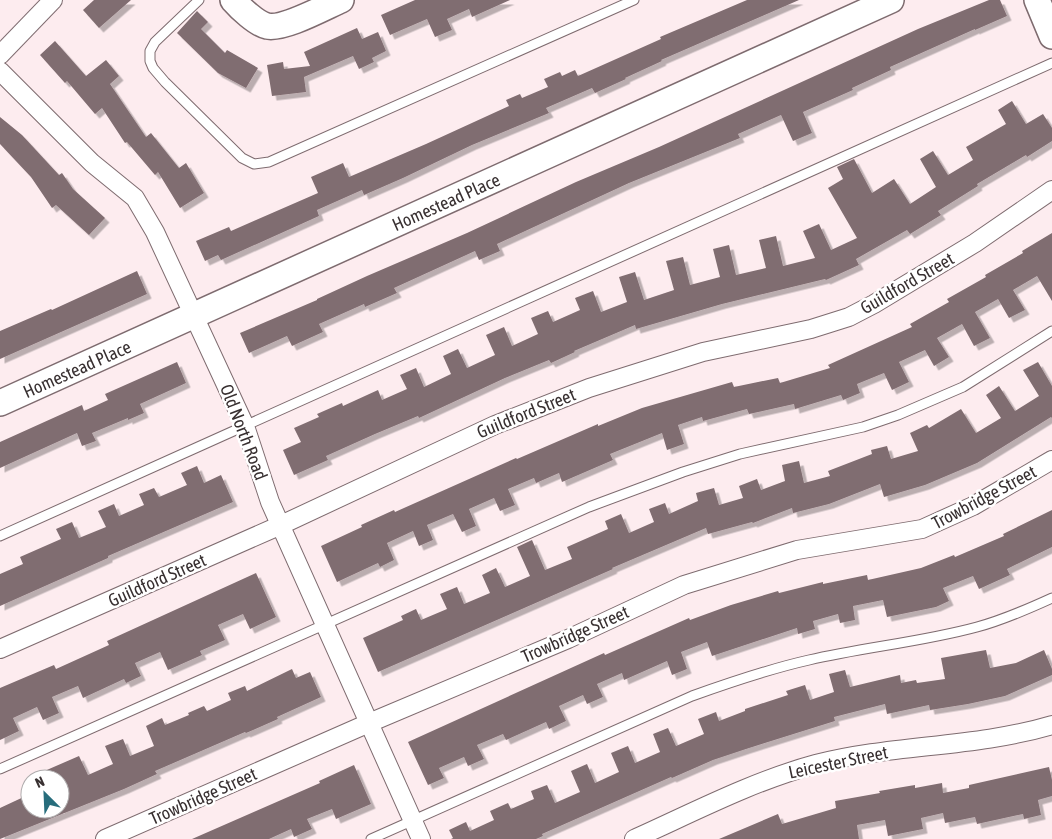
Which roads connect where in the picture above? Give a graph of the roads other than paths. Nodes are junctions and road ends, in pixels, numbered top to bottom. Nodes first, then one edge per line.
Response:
1 (53, 0) edge
2 (198, 0) edge
3 (233, 0) edge
4 (341, 0) edge
5 (634, 0) edge
6 (891, 0) edge
7 (1037, 0) edge
8 (1052, 36) edge
9 (0, 55) edge
10 (1052, 63) edge
11 (0, 71) edge
12 (1052, 190) edge
13 (195, 316) junction
14 (1052, 331) edge
15 (0, 403) edge
16 (245, 426) junction
17 (1052, 460) edge
18 (281, 525) junction
19 (0, 536) edge
20 (1052, 598) edge
21 (325, 624) junction
22 (0, 649) edge
23 (369, 722) junction
24 (1052, 725) edge
25 (0, 769) edge
26 (413, 820) junction
27 (105, 839) edge
28 (371, 839) edge
29 (421, 839) edge
30 (634, 839) edge

1 - 9 street
2 - 5 lane
3 - 4 street
6 - 13 street, Homestead Place
7 - 8 street
10 - 16 lane
11 - 13 street, Old North Road
12 - 18 street, Guildford Street
13 - 15 street, Homestead Place
13 - 16 street, Old North Road
14 - 21 lane
16 - 18 street, Old North Road
16 - 19 lane
17 - 23 street, Trowbridge Street
18 - 21 street, Old North Road
18 - 22 street, Guildford Street
20 - 26 lane
21 - 23 street, Old North Road
21 - 25 lane
23 - 26 street, Old North Road
23 - 27 street, Trowbridge Street
24 - 30 street, Leicester Street
26 - 28 lane
26 - 29 street, Old North Road

